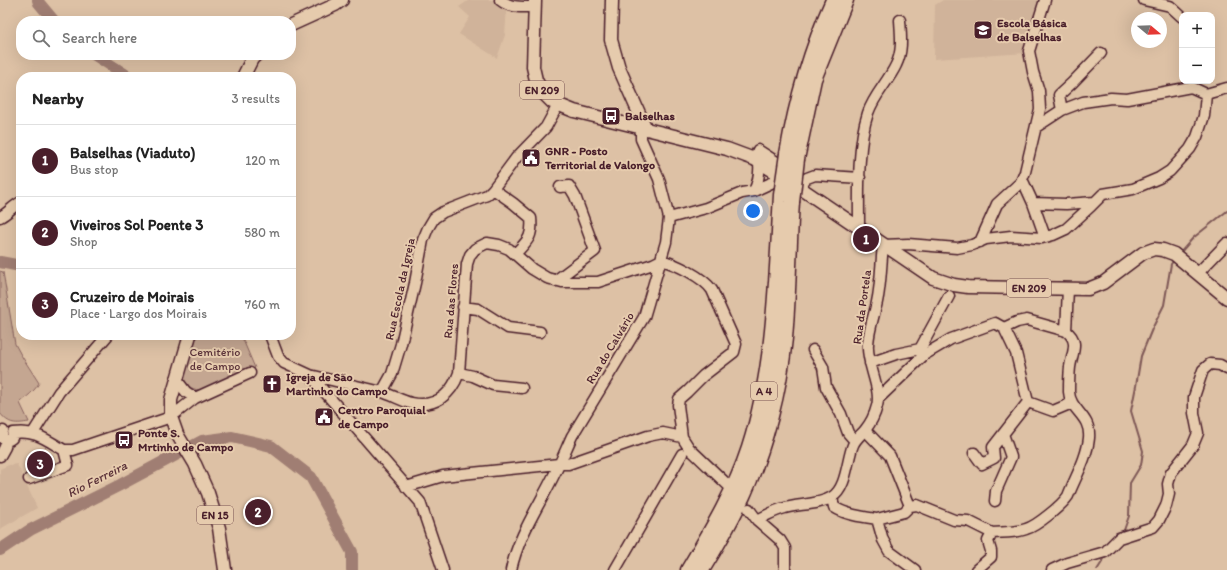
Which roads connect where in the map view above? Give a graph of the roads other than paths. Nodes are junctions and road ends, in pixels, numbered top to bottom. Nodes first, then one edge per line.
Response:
1 (342, 0) edge
2 (500, 0) edge
3 (612, 0) edge
4 (833, 0) edge
5 (846, 0) edge
6 (1045, 0) edge
7 (1144, 0) edge
8 (535, 4) edge
9 (1179, 14) edge
10 (900, 20) dead end
11 (296, 23) edge
12 (1101, 53) dead end
13 (252, 60) edge
14 (246, 72) edge
15 (1190, 84) edge
16 (1227, 88) edge
17 (1206, 94) junction
18 (558, 105) junction
19 (634, 107) junction
20 (1062, 110) junction
21 (636, 126) junction
22 (1036, 127) junction
23 (792, 156) junction
24 (757, 157) junction
25 (777, 172) junction
26 (860, 178) junction
27 (1022, 179) junction
28 (801, 183) junction
29 (560, 187) dead end
30 (494, 189) junction
31 (754, 191) junction
32 (786, 199) junction
33 (1095, 202) junction
34 (1033, 203) junction
35 (16, 204) edge
36 (0, 217) edge
37 (669, 218) junction
38 (860, 228) junction
39 (1045, 237) junction
40 (980, 242) junction
41 (1227, 243) edge
42 (883, 245) junction
43 (514, 254) junction
44 (661, 260) junction
45 (1198, 273) junction
46 (555, 281) junction
47 (1068, 289) junction
48 (949, 296) dead end
49 (1227, 298) edge
50 (463, 307) junction
51 (1004, 328) junction
52 (1066, 331) junction
53 (540, 332) dead end
54 (104, 340) edge
55 (188, 340) edge
56 (272, 340) edge
57 (813, 350) dead end
58 (922, 352) junction
59 (870, 363) junction
60 (1227, 369) edge
61 (250, 373) dead end
62 (459, 373) junction
63 (310, 375) junction
64 (176, 379) junction
65 (522, 388) dead end
66 (382, 392) junction
67 (195, 398) junction
68 (878, 399) junction
69 (1028, 402) junction
70 (1072, 403) junction
71 (171, 417) junction
72 (1, 429) edge
73 (865, 430) junction
74 (13, 433) junction
75 (33, 433) junction
76 (1003, 434) junction
77 (682, 437) junction
78 (6, 441) junction
79 (855, 441) junction
80 (64, 450) junction
81 (974, 453) dead end
82 (682, 454) dead end
83 (0, 456) edge
84 (559, 464) junction
85 (29, 480) dead end
86 (728, 486) dead end
87 (406, 487) junction
88 (832, 497) junction
89 (995, 501) dead end
90 (910, 506) junction
91 (749, 510) dead end
92 (877, 519) junction
93 (757, 520) junction
94 (992, 533) junction
95 (225, 570) edge
96 (443, 570) edge
97 (511, 570) edge
98 (615, 570) edge
99 (688, 570) edge
100 (702, 570) edge
101 (785, 570) edge
102 (916, 570) edge
103 (976, 570) edge
104 (1052, 570) edge

1 - 11 main road
2 - 8 street
3 - 19 main road
4 - 23 highway, A 4
5 - 23 highway, A 4
6 - 22 street
7 - 9 street
8 - 18 main road, EN 209
10 - 26 street
12 - 20 street
13 - 14 main road
15 - 17 street
15 - 20 street
16 - 17 street
17 - 33 street
18 - 21 main road, EN 209
18 - 30 street, Rua Escola da Igreja
19 - 21 main road
19 - 21 main road
20 - 22 street
21 - 24 main road, EN 209
21 - 37 street, Rua do Calvário
22 - 27 street
23 - 32 highway, A 4, bridge
24 - 25 main road, EN 209
24 - 28 street
24 - 31 street
25 - 28 main road, EN 209
25 - 31 street
26 - 28 street
26 - 38 street
27 - 34 street
27 - 40 street
28 - 38 main road, EN 209
29 - 46 street
30 - 43 street
30 - 66 street, Rua Escola da Igreja
31 - 37 street
32 - 99 highway, A 4
32 - 100 highway, A 4
33 - 34 street
33 - 39 street
34 - 39 street
35 - 36 street
37 - 44 street, Rua do Calvário
38 - 42 main road, EN 209
39 - 40 street
40 - 42 street
41 - 45 street
42 - 47 main road, EN 209
42 - 59 street, Rua da Portela
43 - 46 street, Rua das Flores
43 - 50 street, Rua das Flores
44 - 46 street
44 - 77 street
44 - 84 street, Rua do Calvário
45 - 47 main road, EN 209
45 - 49 main road, EN 209
47 - 52 street
48 - 58 street
50 - 53 street
50 - 62 street, Rua das Flores
51 - 52 street
51 - 58 street
51 - 69 street
52 - 70 street
54 - 75 street
55 - 64 main road, EN 15
56 - 63 street
57 - 79 street
58 - 59 street
58 - 68 street
59 - 68 street, Rua da Portela
60 - 104 street
61 - 67 street
62 - 65 street
62 - 66 street, Rua das Flores
63 - 66 street
63 - 87 street
64 - 67 street
64 - 71 main road, EN 15
67 - 71 street
68 - 73 street
69 - 70 street
69 - 76 street
70 - 94 street
71 - 80 street
71 - 95 main road, EN 15
72 - 74 street
72 - 78 street
73 - 79 street
73 - 90 street
74 - 75 street
74 - 78 street
75 - 80 street
76 - 81 street
76 - 89 street
77 - 84 street
77 - 86 street
78 - 83 street
79 - 88 street
80 - 85 street
82 - 98 street
84 - 87 street
84 - 97 street, Rua do Calvário
87 - 96 street
88 - 92 street
88 - 93 street
90 - 92 street
90 - 94 street
91 - 93 street
92 - 102 street
93 - 101 street
94 - 103 street

